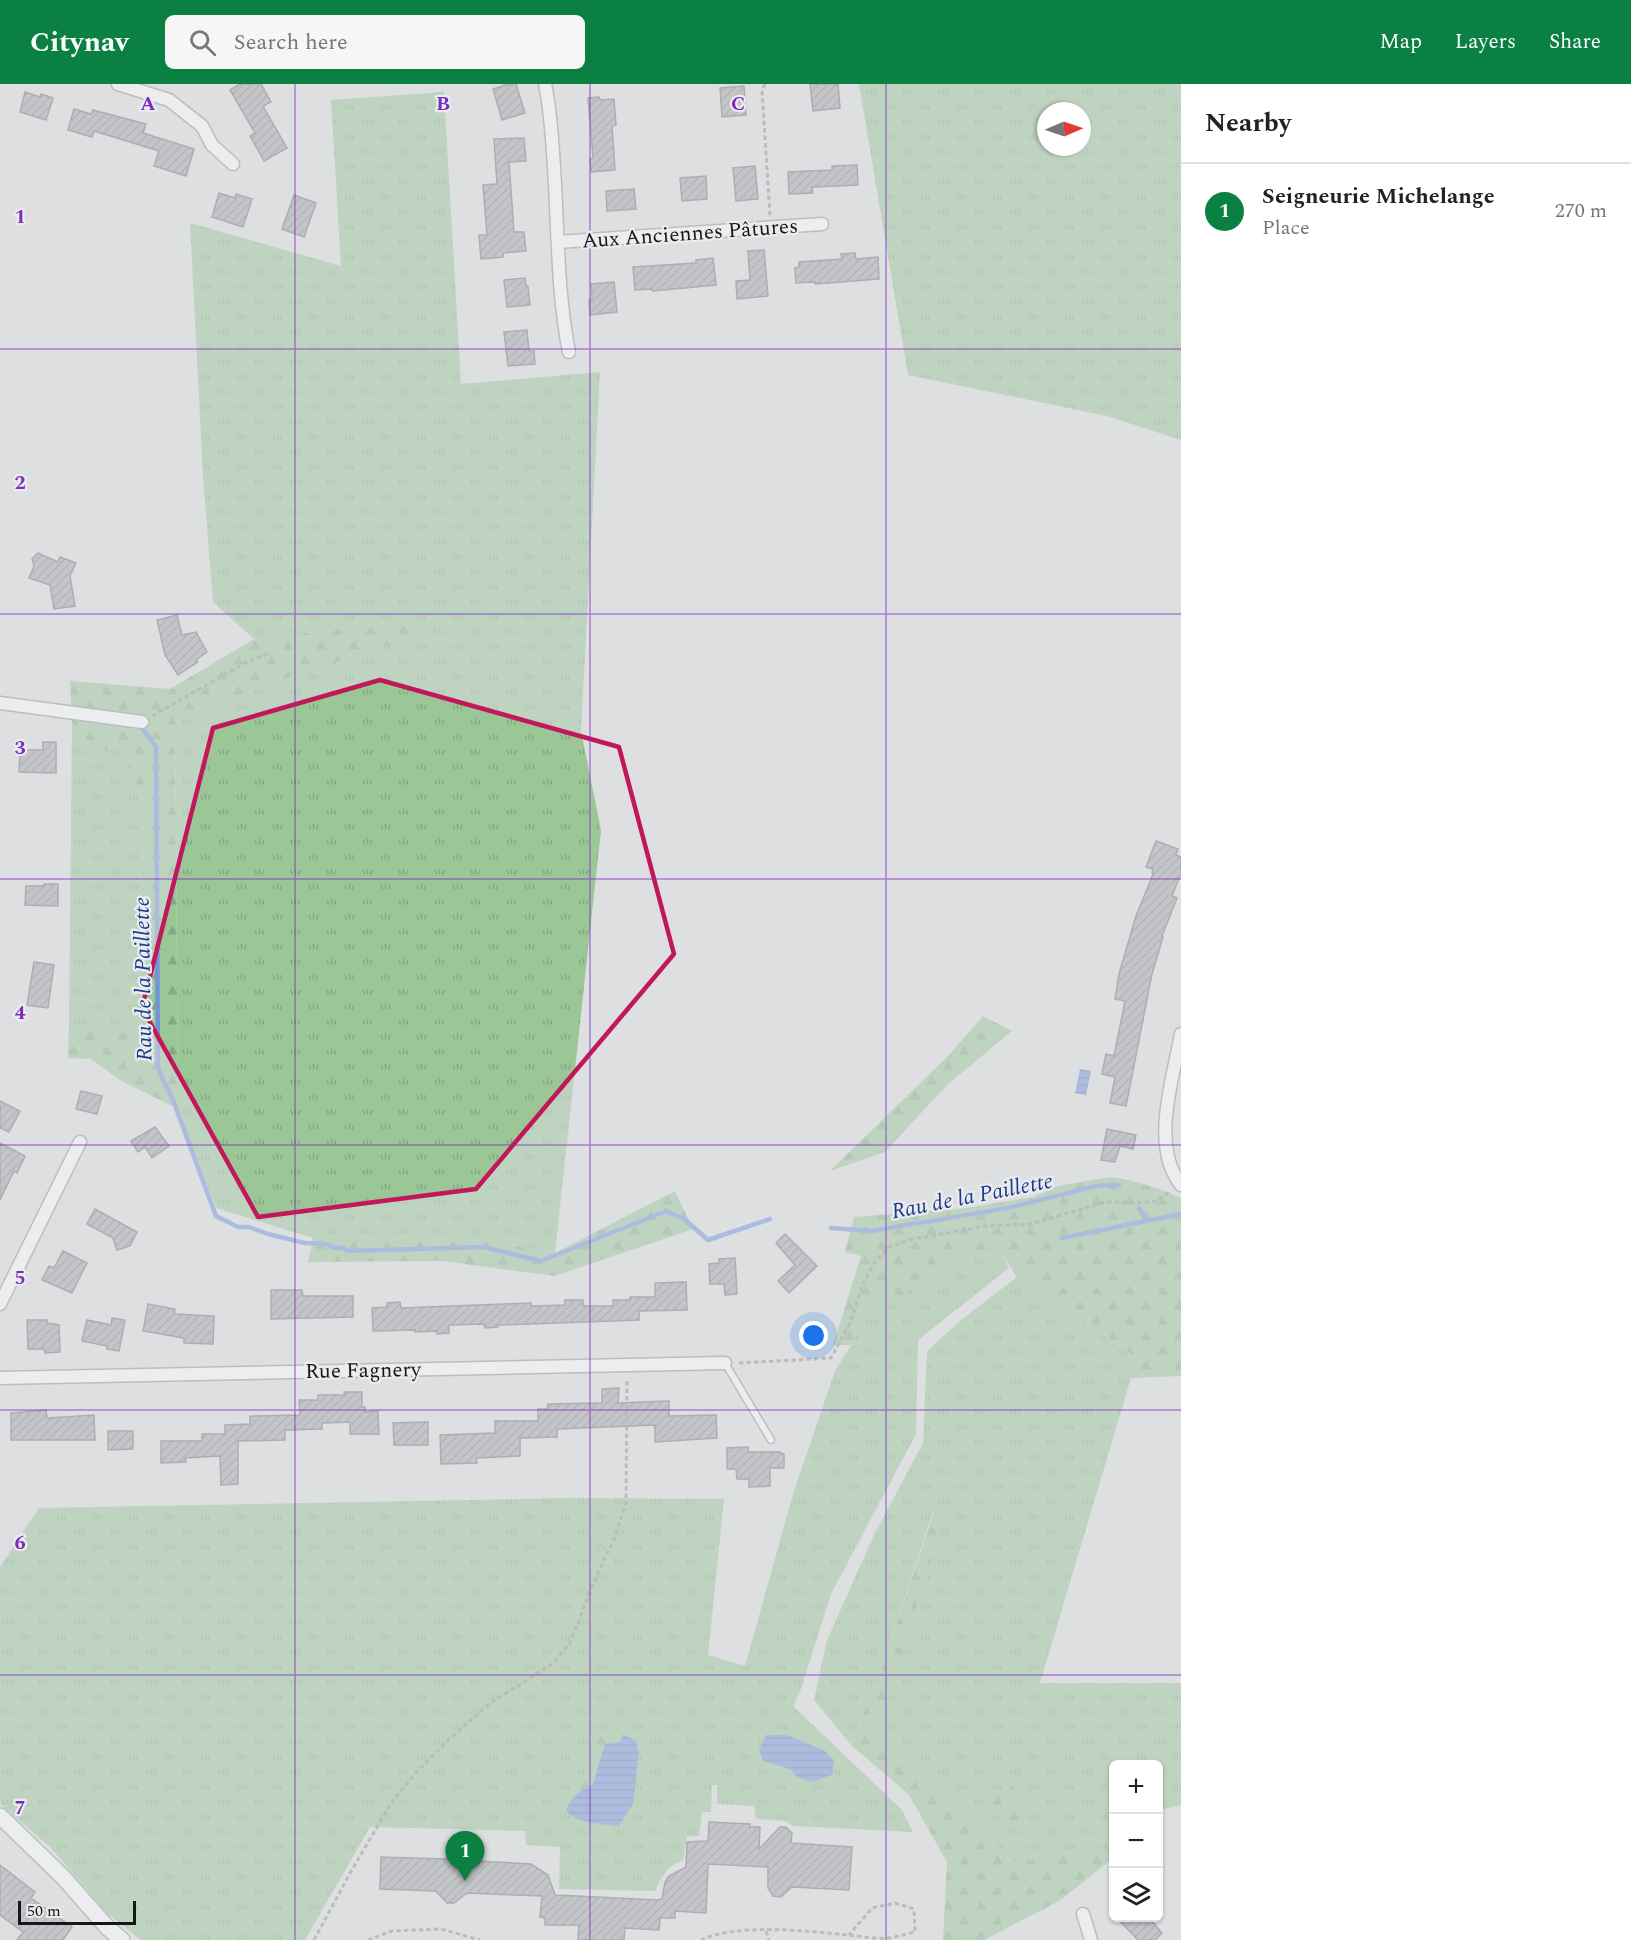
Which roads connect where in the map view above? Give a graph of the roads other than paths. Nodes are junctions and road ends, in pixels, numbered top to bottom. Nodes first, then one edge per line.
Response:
1 (118, 84) edge
2 (545, 84) edge
3 (233, 164) dead end
4 (822, 224) dead end
5 (558, 242) junction
6 (569, 352) dead end
7 (0, 703) edge
8 (142, 722) road end
9 (1181, 1034) edge
10 (80, 1142) dead end
11 (1180, 1185) edge
12 (0, 1304) edge
13 (725, 1363) joint
14 (0, 1378) edge
15 (771, 1440) dead end
16 (0, 1816) edge
17 (1083, 1914) dead end
18 (122, 1940) edge
19 (1091, 1940) edge

1 - 3 street
2 - 5 street, Aux Anciennes Pâtures
4 - 5 street, Aux Anciennes Pâtures
5 - 6 street, Aux Anciennes Pâtures
7 - 8 street
9 - 11 street
10 - 12 street
13 - 14 street, Rue Fagnery
13 - 15 lane
16 - 18 street
17 - 19 street

